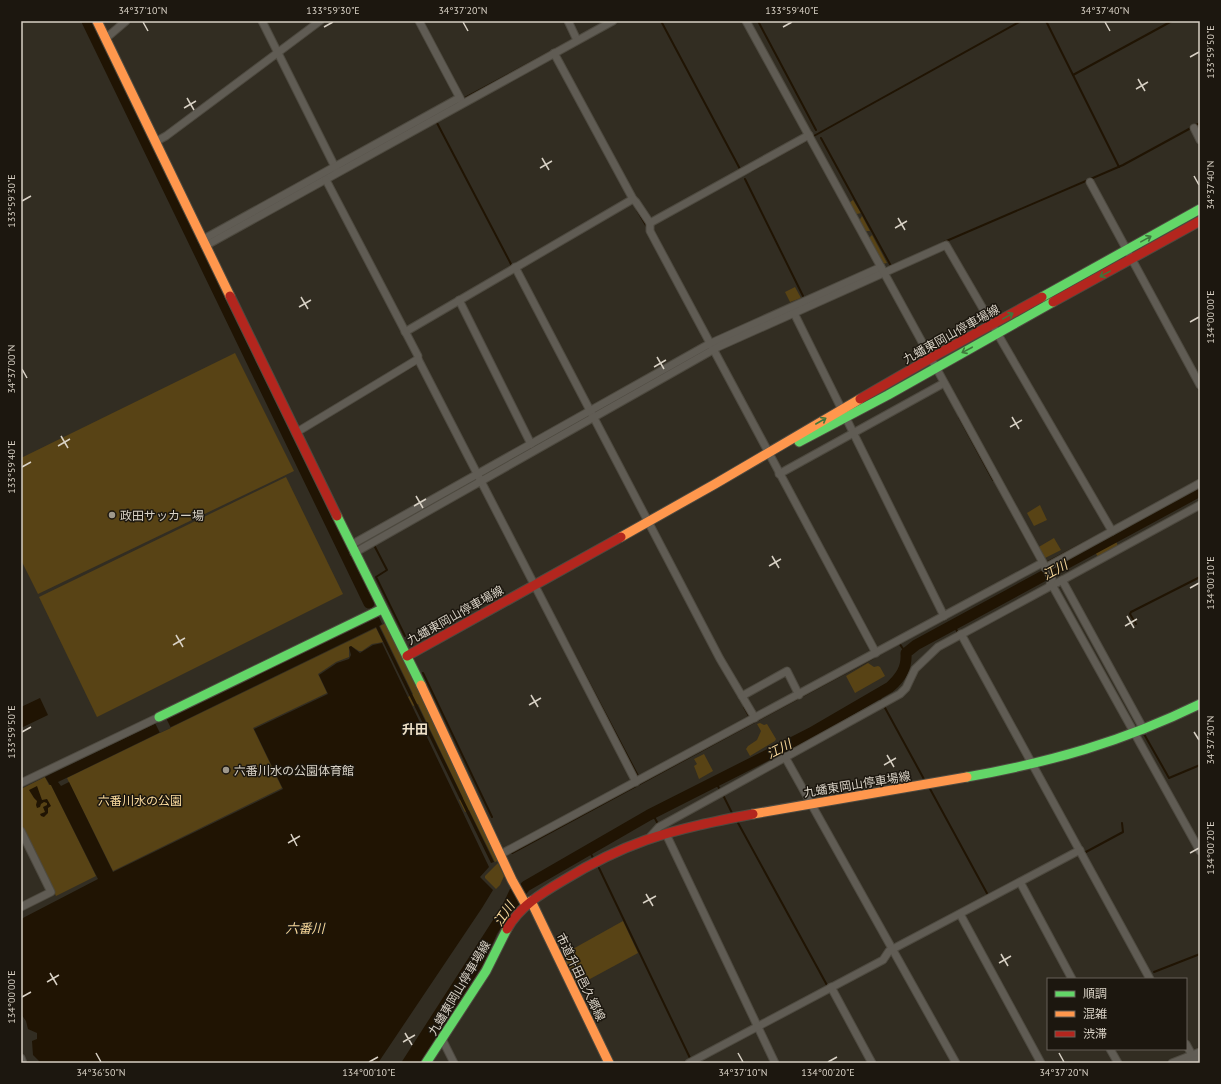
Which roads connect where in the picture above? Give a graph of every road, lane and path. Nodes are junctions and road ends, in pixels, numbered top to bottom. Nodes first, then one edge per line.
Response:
1 (97, 21) edge
2 (126, 21) edge
3 (262, 21) edge
4 (320, 21) edge
5 (419, 21) edge
6 (568, 21) edge
7 (613, 21) edge
8 (746, 21) edge
9 (576, 38) junction
10 (105, 40) junction
11 (279, 52) junction
12 (554, 53) junction
13 (462, 101) junction
14 (1194, 128) dead end
15 (810, 137) junction
16 (1200, 140) edge
17 (155, 142) junction
18 (337, 170) junction
19 (326, 180) junction
20 (1090, 182) dead end
21 (633, 199) junction
22 (1200, 209) edge
23 (1200, 221) edge
24 (650, 226) junction
25 (204, 243) junction
26 (1126, 250) junction
27 (1131, 259) junction
28 (516, 269) junction
29 (883, 270) junction
30 (460, 302) junction
31 (794, 312) junction
32 (993, 324) junction
33 (405, 332) junction
34 (998, 334) junction
35 (711, 347) junction
36 (931, 358) junction
37 (419, 362) junction
38 (936, 368) junction
39 (944, 383) junction
40 (1200, 385) edge
41 (591, 414) junction
42 (843, 414) junction
43 (296, 432) junction
44 (854, 432) junction
45 (531, 444) junction
46 (769, 455) junction
47 (781, 473) junction
48 (480, 477) junction
49 (1200, 483) edge
50 (1200, 505) edge
51 (647, 521) junction
52 (1111, 529) junction
53 (353, 549) junction
54 (1044, 567) junction
55 (1057, 581) junction
56 (535, 584) junction
57 (382, 609) junction
58 (944, 616) junction
59 (961, 634) junction
60 (876, 653) junction
61 (407, 656) junction
62 (799, 694) junction
63 (742, 696) junction
64 (1200, 704) edge
65 (159, 717) joint
66 (754, 718) junction
67 (1140, 731) junction
68 (785, 757) junction
69 (1033, 765) junction
70 (636, 782) junction
71 (21, 783) edge
72 (811, 804) junction
73 (21, 831) edge
74 (666, 834) junction
75 (646, 840) junction
76 (1078, 850) junction
77 (1200, 851) edge
78 (501, 854) junction
79 (1020, 883) junction
80 (527, 902) junction
81 (21, 906) edge
82 (960, 916) junction
83 (894, 951) junction
84 (1071, 978) edge
85 (1149, 978) edge
86 (831, 989) junction
87 (758, 1028) junction
88 (442, 1039) junction
89 (1187, 1045) edge
90 (1111, 1050) edge
91 (1197, 1057) edge
92 (21, 1058) edge
93 (23, 1063) edge
94 (426, 1063) edge
95 (454, 1063) edge
96 (609, 1063) edge
97 (689, 1063) edge
98 (775, 1063) edge
99 (872, 1063) edge
100 (956, 1063) edge
101 (1041, 1063) edge
102 (1118, 1063) edge
103 (1172, 1063) edge
104 (1187, 1063) edge

1 - 10 main road
2 - 10 street
3 - 11 street
4 - 11 street
5 - 13 street
6 - 9 street
7 - 9 street
8 - 15 street
9 - 12 street
10 - 17 main road
11 - 17 street
11 - 18 street
12 - 13 street
12 - 21 street
13 - 18 street
14 - 16 street
15 - 24 street
15 - 29 street
17 - 25 main road
18 - 19 street
18 - 25 street
19 - 25 street
19 - 33 street
20 - 26 street
21 - 24 street
21 - 28 street
26 -> 22 main road, 九蟠東岡山停車場線
23 - 27 main road, 九蟠東岡山停車場線
24 - 35 street
25 - 43 main road
26 - 27 street
32 -> 26 main road, 九蟠東岡山停車場線
27 -> 34 main road, 九蟠東岡山停車場線
27 - 40 street
28 - 30 street
28 - 41 street
29 - 31 street
29 - 32 street
29 - 35 street
29 - 36 street
30 - 33 street
30 - 45 street
31 - 35 street
31 - 42 street
32 - 34 street
32 - 36 main road, 九蟠東岡山停車場線
33 - 37 street
34 -> 38 main road, 九蟠東岡山停車場線
34 - 52 street
35 - 41 street
35 - 46 street
36 - 38 street
36 - 42 main road, 九蟠東岡山停車場線
37 - 43 street
37 - 48 street
38 - 39 street
38 - 42 main road, 九蟠東岡山停車場線
39 - 44 street
39 - 54 street
41 - 45 street
41 - 48 street
41 - 51 street
42 - 44 street
42 - 46 main road, 九蟠東岡山停車場線
43 - 53 main road
44 - 47 street
44 - 58 street
45 - 48 street
46 - 47 street
46 - 51 main road, 九蟠東岡山停車場線
47 - 60 street
48 - 53 street
48 - 56 street
49 - 52 street
50 - 55 street
51 - 56 main road, 九蟠東岡山停車場線
51 - 63 street
52 - 54 street
53 - 57 main road
54 - 55 street
54 - 58 street
55 - 59 street
55 - 67 street
55 - 67 street
56 - 61 main road, 九蟠東岡山停車場線
56 - 70 street
57 - 61 main road
57 - 65 main road
58 - 60 street
59 - 68 street
59 - 69 street
60 - 62 street
61 - 78 main road, 九蟠東岡山停車場線
62 - 63 street
62 - 66 street
63 - 66 street
64 - 67 main road, 九蟠東岡山停車場線
65 - 71 street
66 - 70 street
67 - 69 main road, 九蟠東岡山停車場線
67 - 77 street
68 - 72 street
68 - 75 street
69 - 72 main road, 九蟠東岡山停車場線
69 - 76 street
70 - 78 street
72 - 74 main road, 九蟠東岡山停車場線
72 - 83 street
73 - 81 street
74 - 75 main road, 九蟠東岡山停車場線
74 - 87 street
75 - 80 main road, 九蟠東岡山停車場線
76 - 79 street
76 - 85 street
78 - 80 main road, 九蟠東岡山停車場線
79 - 82 street
79 - 84 street
80 - 88 main road, 九蟠東岡山停車場線
80 - 96 main road, 市道升田邑久郷線
82 - 83 street
82 - 101 street
83 - 86 street
83 - 100 street
86 - 87 street
86 - 99 street
87 - 97 street
87 - 98 street
88 - 94 main road, 九蟠東岡山停車場線
88 - 95 street
89 - 91 street
90 - 102 street
91 - 103 street
91 - 104 street
92 - 93 street

